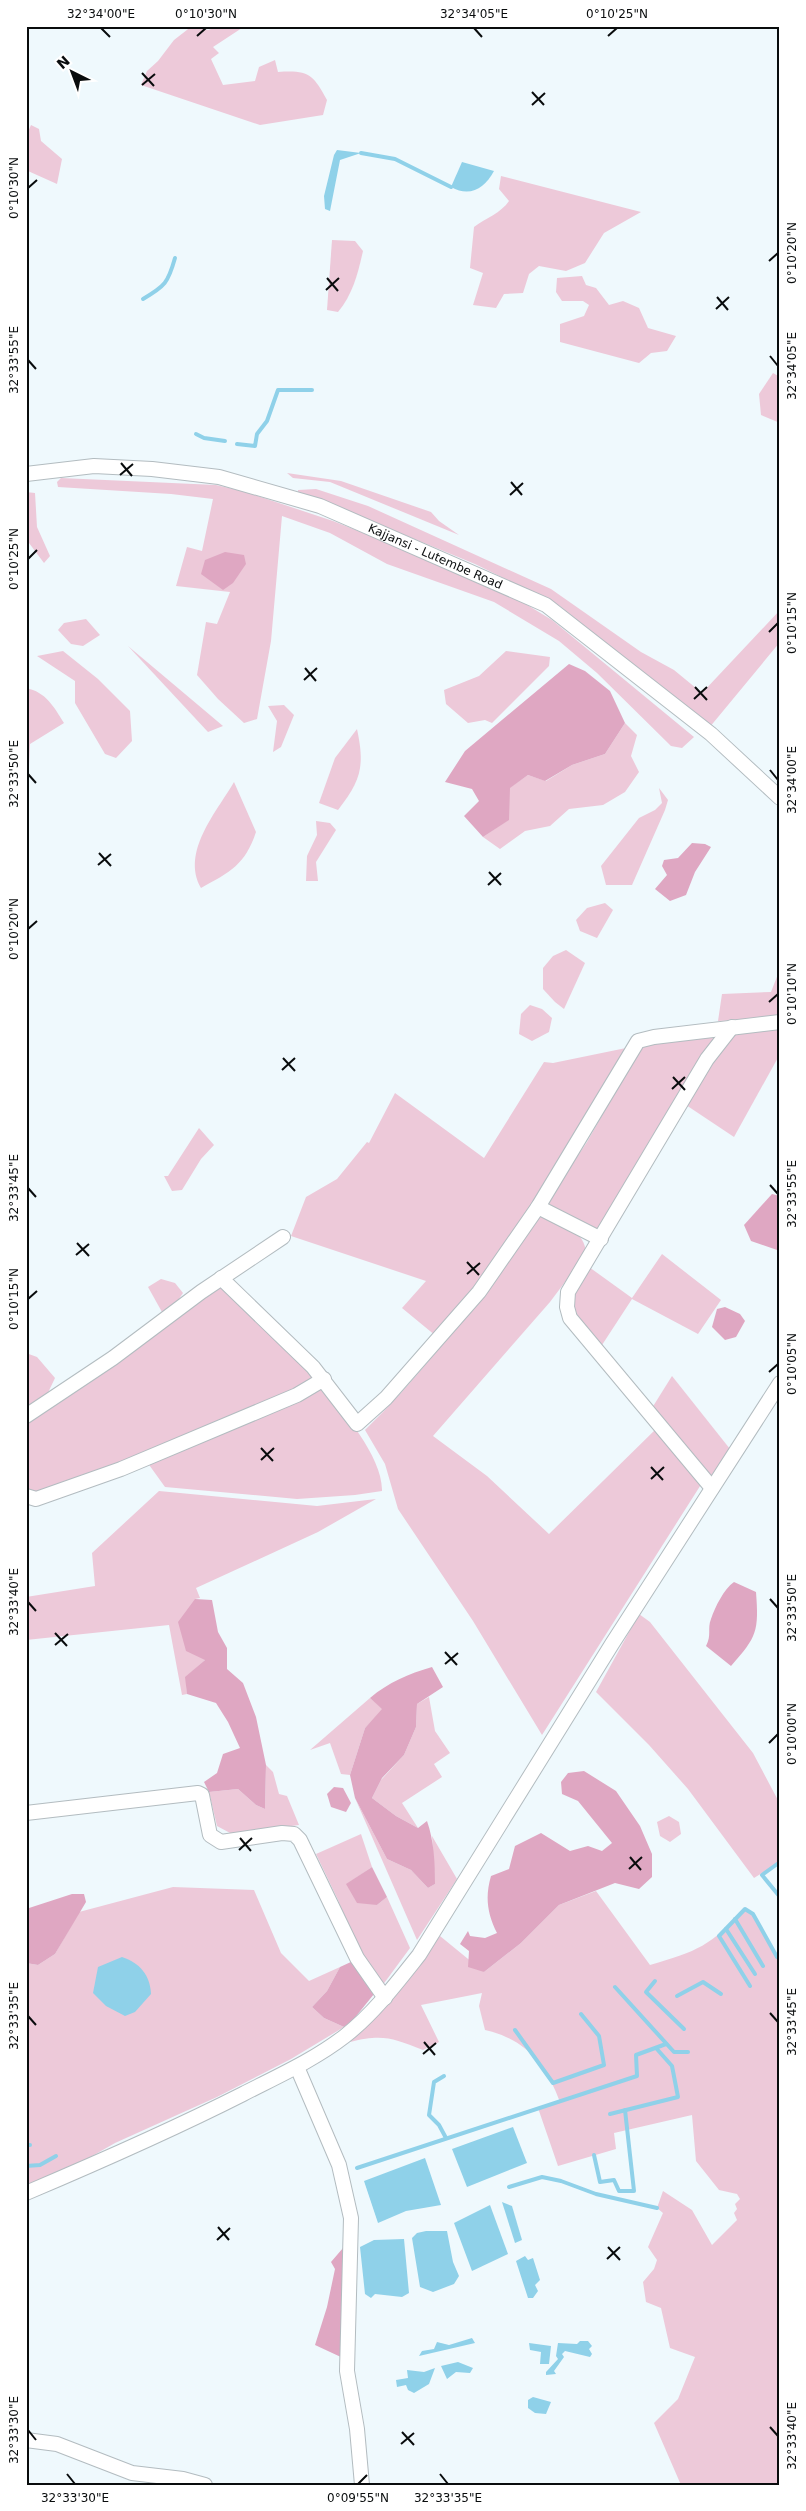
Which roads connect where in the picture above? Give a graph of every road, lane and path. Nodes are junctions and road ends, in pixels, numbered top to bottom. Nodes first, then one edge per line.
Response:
1 (26, 474) edge
2 (780, 798) edge
3 (780, 1022) edge
4 (732, 1027) junction
5 (538, 1207) junction
6 (283, 1237) dead end
7 (601, 1239) junction
8 (221, 1278) junction
9 (324, 1379) junction
10 (780, 1383) edge
11 (26, 1416) edge
12 (712, 1488) junction
13 (26, 1496) edge
14 (26, 1813) edge
15 (385, 1998) junction
16 (297, 2066) junction
17 (26, 2194) edge
18 (26, 2440) edge
19 (205, 2485) edge
20 (362, 2485) edge

1 - 2 street, Kajjansi - Lutembe Road
3 - 4 street
4 - 5 street
4 - 7 street
5 - 7 street
5 - 9 street
6 - 8 street
7 - 12 street
8 - 9 street
8 - 11 street
9 - 13 street
10 - 12 street
12 - 15 street
14 - 15 street
15 - 16 street
16 - 17 street
16 - 20 street
18 - 19 street

